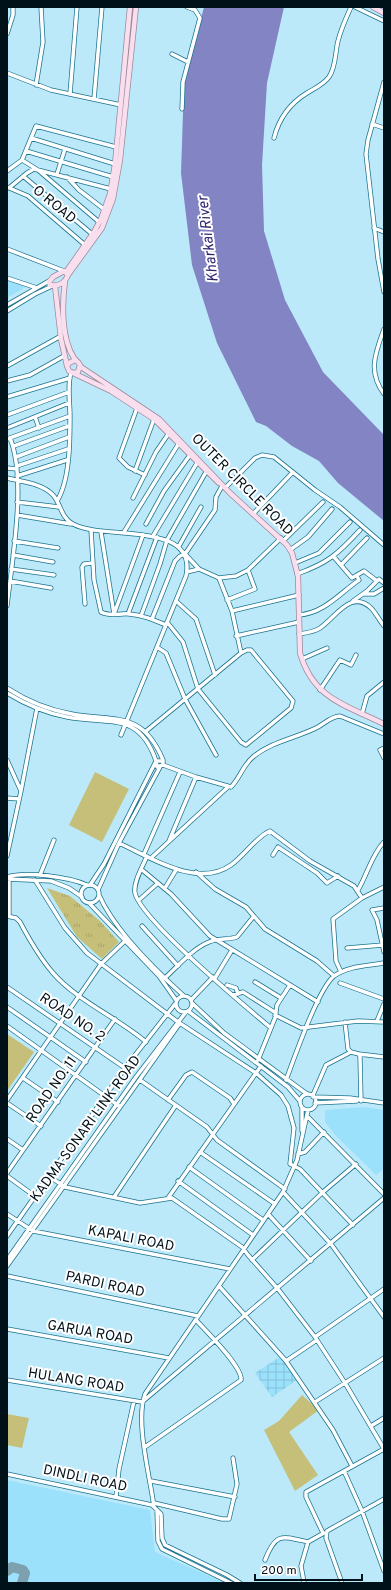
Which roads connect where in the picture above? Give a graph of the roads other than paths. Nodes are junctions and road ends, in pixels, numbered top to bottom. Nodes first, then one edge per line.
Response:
1 (13, 7) edge
2 (42, 7) edge
3 (77, 7) edge
4 (102, 7) edge
5 (130, 7) edge
6 (136, 7) edge
7 (187, 7) edge
8 (351, 7) edge
9 (355, 7) edge
10 (373, 7) edge
11 (384, 13) edge
12 (384, 21) edge
13 (7, 34) edge
14 (172, 54) dead end
15 (188, 62) junction
16 (7, 73) edge
17 (384, 82) edge
18 (36, 85) junction
19 (70, 94) junction
20 (94, 99) junction
21 (120, 105) junction
22 (125, 105) junction
23 (182, 109) dead end
24 (372, 124) junction
25 (384, 128) edge
26 (31, 138) junction
27 (274, 138) dead end
28 (116, 147) junction
29 (65, 149) junction
30 (26, 151) junction
31 (22, 160) junction
32 (61, 162) junction
33 (115, 164) junction
34 (38, 170) junction
35 (7, 171) edge
36 (57, 174) junction
37 (23, 176) junction
38 (67, 177) junction
39 (113, 177) junction
40 (8, 187) edge
41 (111, 189) junction
42 (104, 210) junction
43 (99, 222) junction
44 (374, 228) junction
45 (384, 232) edge
46 (92, 234) junction
47 (85, 244) junction
48 (7, 249) edge
49 (66, 272) junction
50 (7, 278) edge
51 (65, 280) junction
52 (49, 281) junction
53 (382, 282) edge
54 (53, 286) junction
55 (37, 288) junction
56 (384, 292) edge
57 (7, 305) edge
58 (7, 310) edge
59 (384, 329) edge
60 (61, 336) junction
61 (383, 336) edge
62 (64, 356) junction
63 (75, 360) junction
64 (7, 366) edge
65 (67, 366) junction
66 (80, 368) junction
67 (72, 373) junction
68 (70, 378) junction
69 (7, 381) edge
70 (69, 392) junction
71 (384, 394) edge
72 (7, 397) edge
73 (69, 403) junction
74 (137, 408) junction
75 (7, 415) edge
76 (70, 416) junction
77 (35, 417) junction
78 (154, 419) junction
79 (70, 426) junction
80 (7, 428) edge
81 (39, 428) junction
82 (172, 434) junction
83 (69, 437) junction
84 (9, 438) edge
85 (179, 443) junction
86 (14, 446) junction
87 (68, 449) junction
88 (190, 455) junction
89 (16, 456) junction
90 (67, 460) junction
91 (197, 462) junction
92 (7, 468) edge
93 (17, 468) junction
94 (135, 471) junction
95 (206, 472) junction
96 (293, 472) junction
97 (145, 475) junction
98 (7, 478) edge
99 (17, 479) junction
100 (224, 487) junction
101 (133, 498) dead end
102 (57, 501) junction
103 (17, 502) junction
104 (323, 502) dead end
105 (59, 506) junction
106 (201, 507) dead end
107 (332, 509) dead end
108 (253, 514) junction
109 (17, 515) junction
110 (350, 522) dead end
111 (73, 524) junction
112 (146, 524) dead end
113 (91, 530) junction
114 (360, 530) dead end
115 (101, 532) junction
116 (124, 532) junction
117 (144, 535) junction
118 (154, 537) junction
119 (368, 538) dead end
120 (282, 539) junction
121 (167, 540) junction
122 (14, 541) junction
123 (384, 544) edge
124 (179, 546) junction
125 (58, 548) dead end
126 (290, 550) junction
127 (185, 554) junction
128 (13, 555) junction
129 (334, 557) junction
130 (53, 562) dead end
131 (93, 563) junction
132 (295, 563) junction
133 (341, 565) junction
134 (11, 569) junction
135 (199, 570) junction
136 (248, 570) junction
137 (187, 572) junction
138 (297, 574) junction
139 (54, 575) dead end
140 (357, 576) junction
141 (219, 578) junction
142 (10, 581) junction
143 (377, 581) junction
144 (384, 583) edge
145 (51, 588) dead end
146 (384, 588) edge
147 (362, 594) junction
148 (299, 595) junction
149 (227, 600) junction
150 (176, 601) junction
151 (352, 601) junction
152 (85, 604) dead end
153 (7, 606) edge
154 (232, 611) junction
155 (114, 614) junction
156 (128, 614) junction
157 (299, 615) junction
158 (141, 616) junction
159 (152, 619) junction
160 (299, 622) junction
161 (167, 624) junction
162 (384, 626) edge
163 (299, 634) junction
164 (236, 636) junction
165 (157, 647) junction
166 (327, 648) dead end
167 (241, 653) junction
168 (356, 655) dead end
169 (302, 659) junction
170 (215, 675) junction
171 (384, 682) edge
172 (7, 688) edge
173 (198, 689) junction
174 (320, 690) junction
175 (7, 693) edge
176 (185, 699) junction
177 (37, 708) junction
178 (362, 714) junction
179 (127, 723) junction
180 (384, 724) edge
181 (145, 732) junction
182 (121, 735) dead end
183 (383, 735) edge
184 (384, 748) edge
185 (216, 755) dead end
186 (384, 758) edge
187 (7, 760) edge
188 (156, 762) junction
189 (162, 764) junction
190 (180, 772) junction
191 (196, 777) junction
192 (228, 787) junction
193 (21, 791) junction
194 (7, 798) edge
195 (19, 800) junction
196 (54, 840) dead end
197 (169, 842) junction
198 (384, 842) edge
199 (119, 843) junction
200 (145, 855) junction
201 (273, 855) dead end
202 (7, 856) edge
203 (151, 858) junction
204 (141, 869) junction
205 (176, 870) junction
206 (196, 872) junction
207 (40, 875) junction
208 (338, 876) junction
209 (8, 878) edge
210 (35, 880) junction
211 (158, 884) junction
212 (89, 885) junction
213 (384, 887) edge
214 (165, 888) junction
215 (98, 890) junction
216 (358, 890) junction
217 (99, 894) junction
218 (82, 897) junction
219 (362, 898) junction
220 (139, 900) junction
221 (89, 903) junction
222 (384, 908) edge
223 (8, 916) edge
224 (254, 916) junction
225 (142, 926) dead end
226 (215, 940) junction
227 (125, 941) junction
228 (383, 945) edge
229 (347, 948) dead end
230 (232, 950) junction
231 (384, 952) edge
232 (189, 955) junction
233 (384, 963) edge
234 (101, 964) junction
235 (178, 966) junction
236 (341, 972) junction
237 (334, 976) junction
238 (165, 978) junction
239 (214, 978) junction
240 (255, 982) dead end
241 (340, 983) dead end
242 (227, 985) dead end
243 (290, 985) junction
244 (7, 987) edge
245 (238, 994) junction
246 (80, 995) junction
247 (233, 995) junction
248 (184, 996) junction
249 (281, 998) junction
250 (384, 998) edge
251 (176, 1002) junction
252 (191, 1002) junction
253 (318, 1002) junction
254 (384, 1004) edge
255 (7, 1007) edge
256 (187, 1012) junction
257 (169, 1013) junction
258 (276, 1014) junction
259 (115, 1019) junction
260 (377, 1021) junction
261 (345, 1022) junction
262 (384, 1022) edge
263 (60, 1023) junction
264 (179, 1023) junction
265 (7, 1026) edge
266 (306, 1027) junction
267 (271, 1028) junction
268 (50, 1037) junction
269 (146, 1042) junction
270 (96, 1048) junction
271 (41, 1050) junction
272 (351, 1052) junction
273 (359, 1054) junction
274 (384, 1057) edge
275 (258, 1060) junction
276 (86, 1062) junction
277 (261, 1066) junction
278 (126, 1068) junction
279 (256, 1073) junction
280 (77, 1075) junction
281 (23, 1078) junction
282 (140, 1080) junction
283 (286, 1080) junction
284 (307, 1094) junction
285 (106, 1096) junction
286 (313, 1096) junction
287 (168, 1100) junction
288 (360, 1100) junction
289 (7, 1101) edge
290 (300, 1101) junction
291 (58, 1102) junction
292 (316, 1103) junction
293 (234, 1104) junction
294 (384, 1104) edge
295 (176, 1105) junction
296 (119, 1106) junction
297 (302, 1107) junction
298 (308, 1110) junction
299 (308, 1117) junction
300 (41, 1126) junction
301 (302, 1132) junction
302 (324, 1132) junction
303 (212, 1134) junction
304 (7, 1139) edge
305 (23, 1150) junction
306 (200, 1152) junction
307 (298, 1154) junction
308 (356, 1164) junction
309 (294, 1166) junction
310 (189, 1167) junction
311 (8, 1176) edge
312 (50, 1177) junction
313 (178, 1182) junction
314 (7, 1183) edge
315 (61, 1183) junction
316 (64, 1187) junction
317 (284, 1191) junction
318 (323, 1192) junction
319 (384, 1194) edge
320 (36, 1196) junction
321 (114, 1197) junction
322 (168, 1198) junction
323 (384, 1198) edge
324 (275, 1204) junction
325 (302, 1212) junction
326 (7, 1214) edge
327 (268, 1214) junction
328 (263, 1220) junction
329 (17, 1222) junction
330 (353, 1225) junction
331 (29, 1229) junction
332 (283, 1230) junction
333 (33, 1231) junction
334 (253, 1235) junction
335 (7, 1236) edge
336 (331, 1244) junction
337 (244, 1249) junction
338 (7, 1260) edge
339 (252, 1260) junction
340 (311, 1261) junction
341 (7, 1266) edge
342 (230, 1269) junction
343 (7, 1276) edge
344 (219, 1286) junction
345 (278, 1289) junction
346 (384, 1289) edge
347 (371, 1298) junction
348 (247, 1316) junction
349 (384, 1317) edge
350 (197, 1318) junction
351 (7, 1329) edge
352 (316, 1338) junction
353 (216, 1342) junction
354 (169, 1358) junction
355 (384, 1358) edge
356 (286, 1361) junction
357 (7, 1380) edge
358 (345, 1383) junction
359 (134, 1401) junction
360 (142, 1402) junction
361 (314, 1402) junction
362 (384, 1418) edge
363 (371, 1426) junction
364 (145, 1447) junction
365 (384, 1449) edge
366 (233, 1458) dead end
367 (352, 1466) junction
368 (344, 1471) junction
369 (7, 1474) edge
370 (151, 1481) junction
371 (116, 1497) junction
372 (235, 1497) junction
373 (384, 1499) edge
374 (155, 1507) junction
375 (362, 1511) junction
376 (325, 1532) junction
377 (308, 1542) junction
378 (265, 1560) dead end
379 (384, 1572) edge
380 (304, 1582) dead end
381 (231, 1583) edge
382 (240, 1583) edge
383 (342, 1583) edge

1 - 13 street
2 - 18 street
3 - 19 street
4 - 20 street
5 - 21 main road
6 - 22 main road
7 - 15 street
8 - 27 street
9 - 12 street
10 - 11 main road
14 - 15 street
15 - 23 street
16 - 18 street
17 - 24 street
18 - 19 street
19 - 20 street
20 - 21 street
21 - 22 street
21 - 28 main road
22 - 49 main road
24 - 25 street
24 - 44 street
26 - 28 street
26 - 29 street
26 - 30 street
28 - 33 main road
29 - 32 street
29 - 33 street
30 - 31 street
30 - 32 street
31 - 34 street
31 - 35 street
32 - 36 street
32 - 39 street
33 - 39 main road
34 - 36 street
34 - 37 street
34 - 43 street
36 - 38 street
37 - 40 street
37 - 46 street
38 - 41 street
38 - 42 street
39 - 41 main road
40 - 47 street, O ROAD
41 - 42 main road
42 - 43 main road
43 - 46 main road
44 - 45 street
44 - 53 street
46 - 47 main road
47 - 49 main road
48 - 49 street
49 - 51 main road
49 - 52 main road
50 - 55 street
51 - 54 main road
51 - 63 main road
52 - 54 main road
52 - 55 street
53 - 56 street
54 - 58 street
54 - 60 main road
55 - 57 street
59 - 61 street
60 - 62 main road
60 - 64 street
61 - 71 street
62 - 65 main road
62 - 69 street
63 - 65 main road
63 - 66 main road
65 - 67 main road
66 - 67 main road
66 - 82 main road
67 - 68 street
67 - 74 main road
68 - 70 street
68 - 72 street
70 - 73 street
70 - 75 street
73 - 76 street
73 - 77 street
74 - 78 main road
74 - 94 street
76 - 79 street
76 - 81 street
77 - 80 street
77 - 81 street
78 - 82 main road
78 - 94 street
79 - 83 street
79 - 86 street
81 - 84 street
82 - 85 main road
82 - 97 street
82 - 100 main road, OUTER CIRCLE ROAD
83 - 87 street
83 - 89 street
84 - 86 street
85 - 88 main road
85 - 116 street
86 - 89 street
87 - 90 street
87 - 93 street
88 - 91 main road
88 - 112 street
89 - 93 street
90 - 99 street
90 - 102 street
91 - 95 main road
91 - 118 street
92 - 93 street
93 - 99 street
94 - 97 street
95 - 100 main road
95 - 121 street
96 - 100 street
96 - 108 street
96 - 123 street
97 - 101 street
98 - 99 street
99 - 102 street
99 - 103 street
100 - 108 main road, OUTER CIRCLE ROAD
100 - 127 street
102 - 105 street
103 - 105 street
103 - 109 street
104 - 120 street
105 - 111 street
106 - 124 street
107 - 126 street
108 - 120 main road, OUTER CIRCLE ROAD
109 - 111 street
109 - 122 street
110 - 132 street
111 - 113 street
113 - 115 street
113 - 131 street
114 - 129 street
115 - 116 street
115 - 155 street
116 - 117 street
117 - 118 street
117 - 155 street
118 - 121 street
118 - 156 street
119 - 133 street
120 - 126 main road, OUTER CIRCLE ROAD
120 - 136 street
121 - 124 street
121 - 158 street
122 - 125 street
122 - 128 street
124 - 127 street
126 - 132 main road, OUTER CIRCLE ROAD
127 - 135 street
127 - 137 street
127 - 159 street
128 - 130 street
128 - 134 street
129 - 133 street
129 - 138 street
131 - 152 street
131 - 155 street
132 - 138 main road, OUTER CIRCLE ROAD
133 - 140 street
134 - 139 street
134 - 142 street
135 - 137 street
135 - 141 street
136 - 141 street
136 - 149 street
137 - 150 street
138 - 148 main road, OUTER CIRCLE ROAD
140 - 143 street
140 - 157 street
141 - 149 street
142 - 145 street
142 - 153 street
143 - 144 street
143 - 147 street
146 - 147 street
147 - 151 street
148 - 154 street
148 - 157 main road, OUTER CIRCLE ROAD
149 - 154 street
150 - 161 street
150 - 170 street
151 - 162 street
151 - 163 street
154 - 164 street
155 - 156 street
156 - 158 street
157 - 160 main road, OUTER CIRCLE ROAD
158 - 159 street
159 - 161 street
160 - 163 main road, OUTER CIRCLE ROAD
160 - 164 street
161 - 165 street
161 - 173 street
163 - 169 main road, OUTER CIRCLE ROAD
164 - 167 street
165 - 176 street
165 - 179 street
166 - 169 street
167 - 170 street
167 - 173 street
168 - 174 street
169 - 174 main road, OUTER CIRCLE ROAD
170 - 173 street
171 - 178 street
172 - 179 street
173 - 176 street
174 - 178 main road, OUTER CIRCLE ROAD
175 - 177 street
176 - 181 street
176 - 185 street
177 - 179 street
177 - 193 street
178 - 180 main road, OUTER CIRCLE ROAD
179 - 181 street
179 - 182 street
179 - 188 street
181 - 189 street
183 - 192 street
184 - 186 street
187 - 193 street
188 - 189 street
188 - 189 street
188 - 212 street
189 - 190 street
189 - 199 street
190 - 191 street
190 - 200 street
191 - 192 street
191 - 197 street
192 - 197 street
193 - 195 street
194 - 195 street
195 - 202 street
196 - 207 street
197 - 203 street
198 - 216 street
199 - 200 street
199 - 215 street
200 - 203 street
200 - 204 street
201 - 208 street
203 - 205 street
204 - 211 street
204 - 220 street
205 - 206 street
205 - 214 street
206 - 208 street
206 - 224 street
207 - 209 street
207 - 212 street
208 - 216 street
209 - 210 street
209 - 223 street
210 - 218 street
210 - 234 street
211 - 214 street
211 - 220 street
212 - 215 street
212 - 218 street
213 - 219 street
214 - 226 street
215 - 217 street
216 - 219 street
217 - 221 street
217 - 238 street
218 - 221 street
219 - 236 street
220 - 232 street
221 - 227 street
222 - 228 street
223 - 246 street
224 - 226 street
224 - 237 street
225 - 235 street
226 - 230 street
226 - 232 street
227 - 234 street
227 - 251 street
228 - 229 street
228 - 231 street
230 - 239 street
230 - 243 street
232 - 235 street
232 - 239 street
233 - 236 street
234 - 246 street
234 - 257 street
235 - 238 street
236 - 237 street
237 - 253 street
238 - 248 street
239 - 247 street
239 - 252 street
240 - 249 street
241 - 250 street
242 - 245 street
243 - 249 street
243 - 253 street
244 - 263 street, ROAD NO. 2
245 - 247 street
245 - 258 street
246 - 259 street
246 - 263 street
247 - 267 street
248 - 251 street
248 - 252 street
249 - 258 street
251 - 256 street
251 - 257 street, KADMA SONARI LINK ROAD
252 - 256 street
252 - 275 street
253 - 266 street
254 - 260 street
255 - 268 street
256 - 264 street, KADMA SONARI LINK ROAD
256 - 277 street
257 - 264 street
257 - 269 street, KADMA SONARI LINK ROAD
258 - 266 street
258 - 267 street
259 - 269 street
259 - 270 street, ROAD NO. 11
260 - 261 street
260 - 262 street
261 - 266 street
261 - 272 street
263 - 268 street
263 - 270 street, ROAD NO. 2
264 - 279 street
264 - 282 street
264 - 296 street, KADMA SONARI LINK ROAD
265 - 271 street
266 - 283 street
267 - 275 street
268 - 271 street
268 - 276 street
269 - 278 street, KADMA SONARI LINK ROAD
270 - 276 street, ROAD NO. 11
270 - 278 street, ROAD NO. 2
271 - 280 street
271 - 281 street
272 - 273 street
272 - 286 street
273 - 274 street
273 - 288 street
275 - 283 street
276 - 280 street, ROAD NO. 11
277 - 279 street
277 - 290 street
278 - 285 street, KADMA SONARI LINK ROAD
279 - 293 street
279 - 309 street
280 - 285 street
280 - 291 street, ROAD NO. 11
281 - 289 street
281 - 291 street
282 - 287 street
282 - 296 street
283 - 284 street
284 - 286 street
284 - 290 street
285 - 296 street
285 - 312 street, KADMA SONARI LINK ROAD
286 - 288 street
286 - 292 street
287 - 293 street
287 - 295 street
288 - 292 street
288 - 294 street
289 - 300 street
290 - 297 street
291 - 300 street, ROAD NO. 11
292 - 298 street
293 - 303 street
295 - 303 street
295 - 321 street
296 - 315 street, KADMA SONARI LINK ROAD
296 - 316 street
297 - 298 street
297 - 301 street
298 - 299 street
299 - 301 street
299 - 302 street
300 - 305 street, ROAD NO. 11
301 - 307 street
302 - 307 street
302 - 308 street
303 - 306 street
303 - 317 street
304 - 305 street
305 - 311 street, ROAD NO. 11
306 - 310 street
306 - 324 street
307 - 309 street
308 - 318 street
308 - 319 street
309 - 317 street
309 - 318 street
310 - 313 street
310 - 328 street
311 - 314 street, ROAD NO. 11
311 - 320 street
312 - 315 street
312 - 320 street, KADMA SONARI LINK ROAD
313 - 322 street
313 - 334 street
315 - 316 street
315 - 331 street, KADMA SONARI LINK ROAD
316 - 321 street
316 - 333 street
317 - 324 street
317 - 325 street
318 - 325 street
318 - 330 street
320 - 329 street, KADMA SONARI LINK ROAD
321 - 322 street
322 - 337 street
323 - 330 street
324 - 327 street
325 - 332 street
325 - 336 street
326 - 329 street, KAPALI ROAD
327 - 328 street
327 - 332 street
328 - 334 street
329 - 331 street, KAPALI ROAD
329 - 335 street, KADMA SONARI LINK ROAD
330 - 336 street
331 - 333 street, KAPALI ROAD
331 - 338 street, KADMA SONARI LINK ROAD
332 - 339 street
332 - 340 street
333 - 341 street
333 - 342 street, KAPALI ROAD
334 - 337 street
336 - 340 street
336 - 347 street
337 - 339 street
337 - 342 street
339 - 345 street
340 - 345 street
342 - 344 street
343 - 350 street, PARDI ROAD
344 - 348 street
344 - 350 street
345 - 348 street
345 - 352 street
346 - 347 street
347 - 349 street
347 - 352 street
348 - 353 street
348 - 356 street
350 - 353 street
350 - 354 street
351 - 354 street, GARUA ROAD
352 - 356 street
352 - 358 street
353 - 360 street
353 - 364 street
354 - 360 street
355 - 358 street
356 - 361 street
357 - 359 street, HULANG ROAD
358 - 361 street
358 - 363 street
359 - 360 street, HULANG ROAD
359 - 371 street
360 - 364 street
361 - 367 street
362 - 363 street
363 - 365 street
364 - 370 street
365 - 367 street
366 - 372 street
367 - 368 street
368 - 375 street
368 - 376 street
369 - 371 street, DINDLI ROAD
370 - 372 street
370 - 374 street
371 - 374 street, DINDLI ROAD
372 - 374 street, DINDLI ROAD
373 - 375 street
374 - 381 street
374 - 382 street
375 - 376 street
375 - 379 street
376 - 377 street
376 - 383 street
377 - 378 street
377 - 380 street

